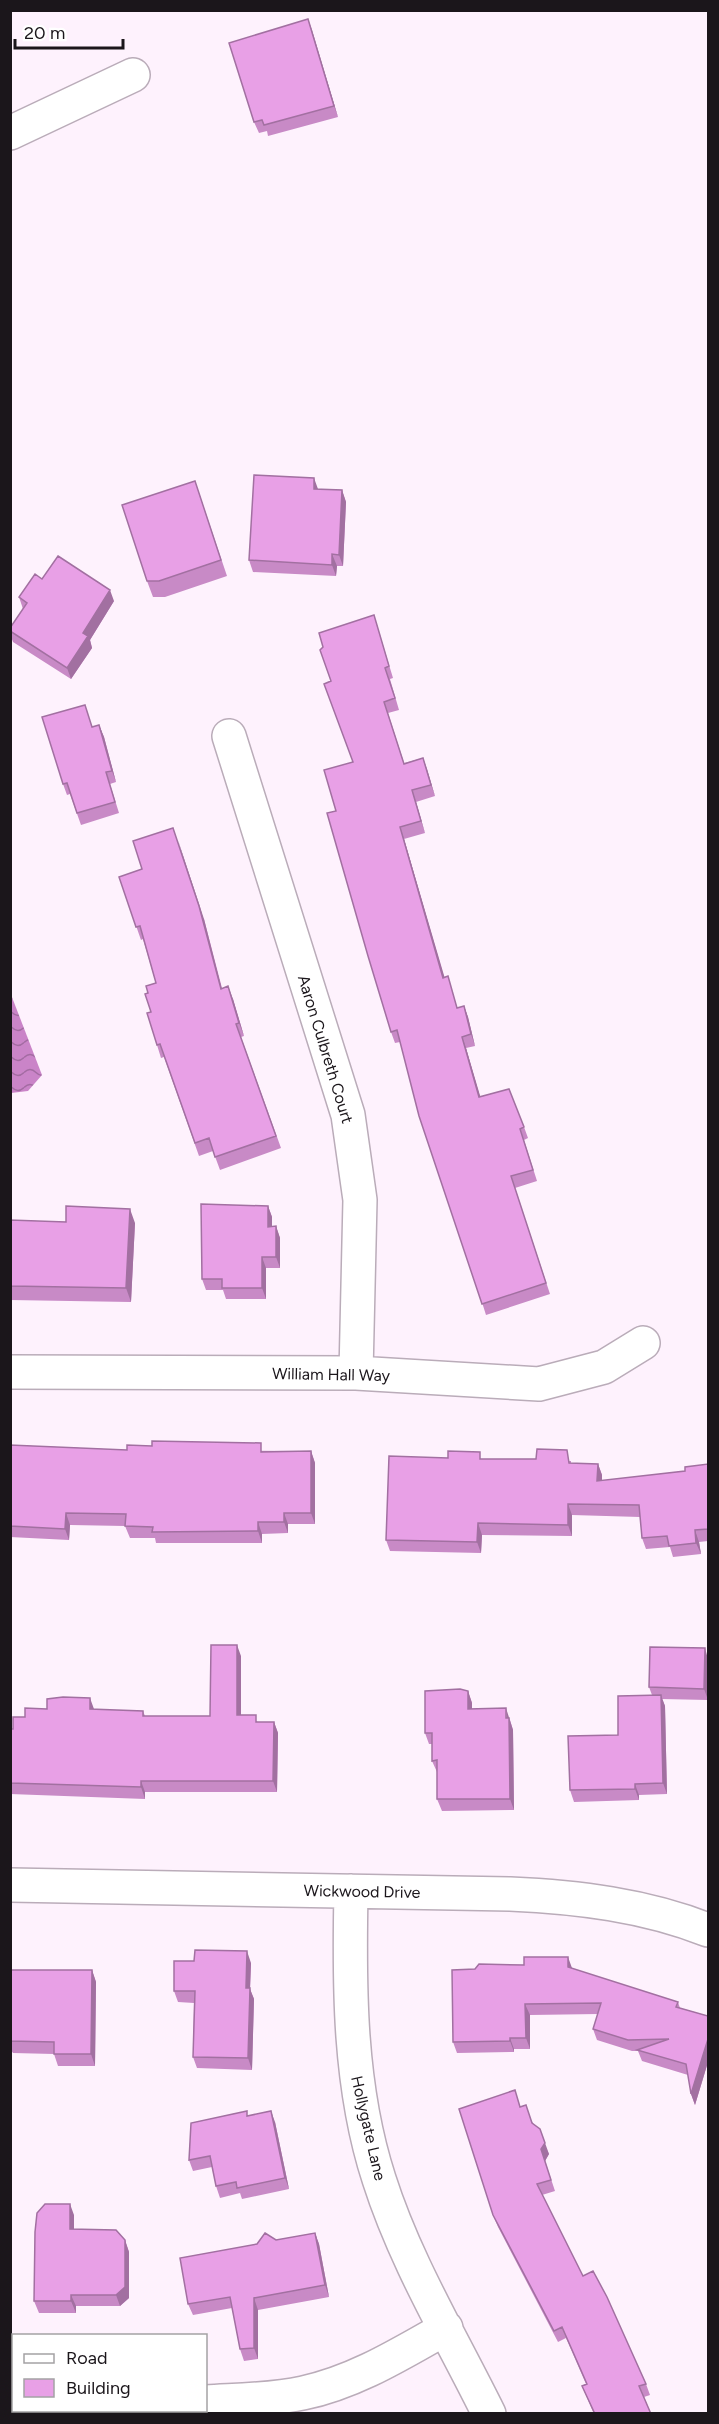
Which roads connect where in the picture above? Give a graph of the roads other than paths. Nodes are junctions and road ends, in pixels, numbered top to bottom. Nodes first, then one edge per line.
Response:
1 (133, 75) dead end
2 (10, 133) edge
3 (229, 736) dead end
4 (643, 1343) dead end
5 (10, 1372) edge
6 (356, 1373) junction
7 (10, 1885) edge
8 (351, 1891) junction
9 (708, 1930) edge
10 (446, 2328) junction
11 (207, 2402) edge
12 (489, 2414) edge

1 - 2 street
3 - 6 street, Aaron Culbreth Court
4 - 6 street, William Hall Way
5 - 6 street, William Hall Way
7 - 8 street, Wickwood Drive
8 - 9 street, Wickwood Drive
8 - 10 street, Hollygate Lane
10 - 11 street
10 - 12 street, Hollygate Lane

